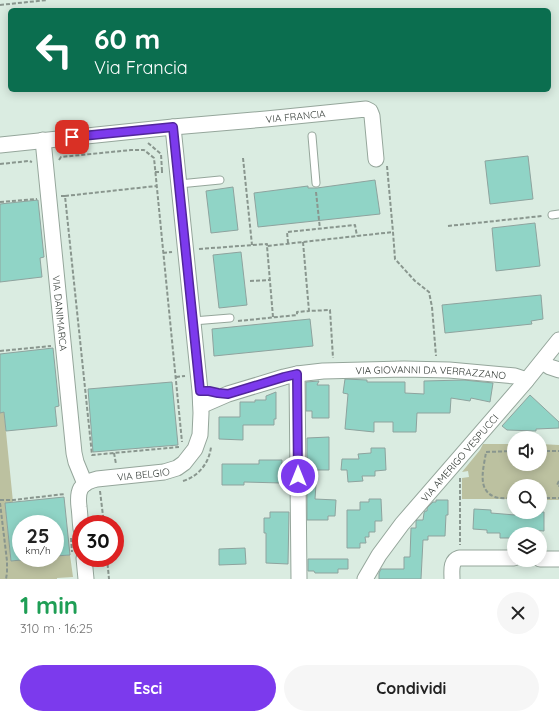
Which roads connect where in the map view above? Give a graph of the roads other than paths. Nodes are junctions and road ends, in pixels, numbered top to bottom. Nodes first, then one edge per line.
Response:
1 (173, 127) junction
2 (312, 136) dead end
3 (43, 140) junction
4 (0, 145) edge
5 (380, 161) road end
6 (220, 180) dead end
7 (179, 184) junction
8 (316, 184) road end
9 (230, 318) dead end
10 (193, 321) junction
11 (559, 340) edge
12 (542, 362) junction
13 (559, 370) edge
14 (297, 374) junction
15 (526, 381) junction
16 (200, 397) junction
17 (85, 484) junction
18 (80, 515) edge
19 (507, 557) edge
20 (547, 559) edge
21 (559, 559) edge
22 (85, 567) edge
23 (86, 579) edge
24 (299, 579) edge
25 (365, 579) edge
26 (452, 579) edge

1 - 3 street, VIA FRANCIA
1 - 5 street, VIA FRANCIA
1 - 7 street
2 - 8 lane
3 - 4 street, VIA FRANCIA
3 - 17 street, VIA DANIMARCA
6 - 7 lane
7 - 10 street
9 - 10 lane
10 - 16 street
11 - 12 street, VIA AMERIGO VESPUCCI
12 - 13 street
12 - 15 street, VIA AMERIGO VESPUCCI
14 - 15 street, VIA GIOVANNI DA VERRAZZANO
14 - 16 street
14 - 24 street
15 - 25 street, VIA AMERIGO VESPUCCI
16 - 17 street, VIA BELGIO
17 - 18 street
19 - 26 street
20 - 21 street
22 - 23 street

